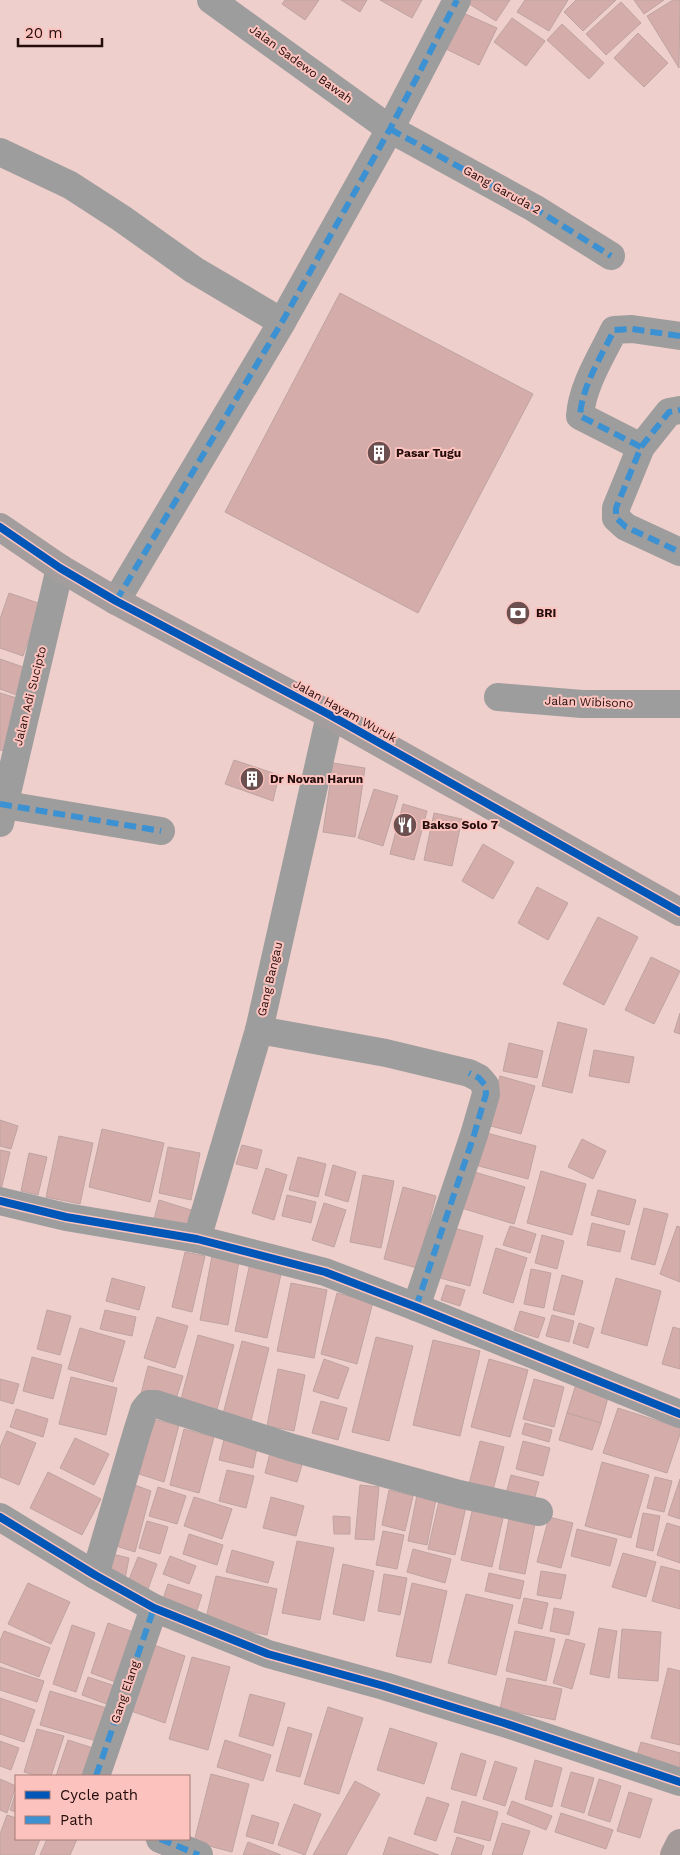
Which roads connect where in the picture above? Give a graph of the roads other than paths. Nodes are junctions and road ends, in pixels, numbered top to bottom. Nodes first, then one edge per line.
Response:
1 (212, 0) edge
2 (457, 0) edge
3 (390, 129) junction
4 (0, 152) edge
5 (611, 256) dead end
6 (282, 322) junction
7 (680, 336) edge
8 (674, 411) edge
9 (641, 447) junction
10 (0, 527) edge
11 (680, 552) edge
12 (60, 568) junction
13 (116, 602) junction
14 (498, 697) dead end
15 (680, 704) edge
16 (330, 714) junction
17 (1, 811) edge
18 (161, 831) dead end
19 (680, 912) edge
20 (259, 1030) junction
21 (0, 1200) edge
22 (197, 1239) junction
23 (416, 1306) junction
24 (680, 1414) edge
25 (540, 1512) dead end
26 (0, 1517) edge
27 (95, 1575) junction
28 (154, 1608) junction
29 (96, 1775) edge
30 (680, 1782) edge
31 (162, 1840) edge
32 (680, 1843) edge
33 (199, 1855) edge
34 (674, 1855) edge

1 - 3 street, Jalan Sadewo Bawah
2 - 3 street
3 - 5 street, Gang Garuda 2
3 - 6 street
4 - 6 street
6 - 13 street
7 - 9 street
8 - 9 street
9 - 11 street
10 - 12 street, Jalan Hayam Wuruk
12 - 13 street, Jalan Hayam Wuruk
12 - 17 street, Jalan Adi Sucipto
13 - 16 street, Jalan Hayam Wuruk
14 - 15 street, Jalan Wibisono
16 - 19 street, Jalan Hayam Wuruk
16 - 20 street, Gang Bangau
17 - 18 street
20 - 22 street, Gang Bangau
20 - 23 street
21 - 22 street
22 - 23 street
23 - 24 street
25 - 27 street
26 - 27 street
27 - 28 street
28 - 29 street, Gang Elang
28 - 30 street
31 - 33 street
32 - 34 main road

